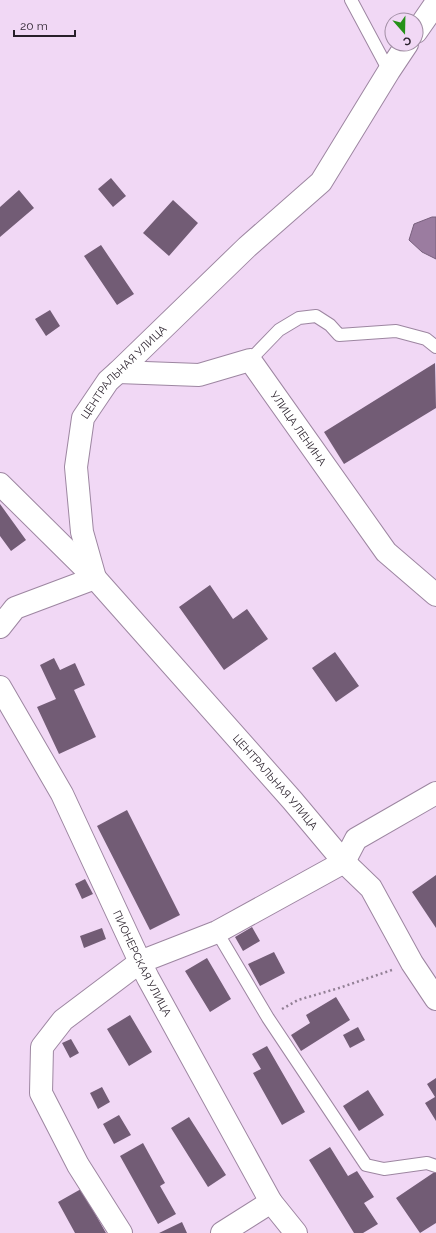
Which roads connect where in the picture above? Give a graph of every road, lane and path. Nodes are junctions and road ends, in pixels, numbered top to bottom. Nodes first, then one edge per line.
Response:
1 (351, 0) edge
2 (436, 3) edge
3 (424, 20) edge
4 (402, 52) edge
5 (389, 71) junction
6 (436, 347) edge
7 (250, 360) junction
8 (118, 372) junction
9 (0, 484) edge
10 (95, 578) junction
11 (436, 595) edge
12 (0, 627) edge
13 (0, 687) edge
14 (436, 793) edge
15 (344, 862) junction
16 (217, 932) junction
17 (140, 962) junction
18 (412, 963) junction
19 (436, 999) edge
20 (268, 1018) junction
21 (436, 1166) edge
22 (271, 1202) junction
23 (120, 1233) edge
24 (222, 1233) edge
25 (296, 1233) edge

1 - 5 lane
2 - 3 street
4 - 5 street, ЦЕНТРАЛЬНАЯ УЛИЦА
5 - 8 street, ЦЕНТРАЛЬНАЯ УЛИЦА
6 - 7 lane
7 - 8 street
7 - 11 street, УЛИЦА ЛЕНИНА
8 - 10 street, ЦЕНТРАЛЬНАЯ УЛИЦА
9 - 10 street, ЦЕНТРАЛЬНАЯ УЛИЦА
10 - 12 street
10 - 15 street, ЦЕНТРАЛЬНАЯ УЛИЦА
13 - 17 street, ПИОНЕРСКАЯ УЛИЦА
14 - 15 street
15 - 16 street
15 - 18 street, ЦЕНТРАЛЬНАЯ УЛИЦА
16 - 17 street
16 - 20 lane
17 - 22 street, ПИОНЕРСКАЯ УЛИЦА
17 - 23 street
18 - 19 street, ЦЕНТРАЛЬНАЯ УЛИЦА
18 - 20 path
20 - 21 lane
22 - 24 street
22 - 25 street, ПИОНЕРСКАЯ УЛИЦА

